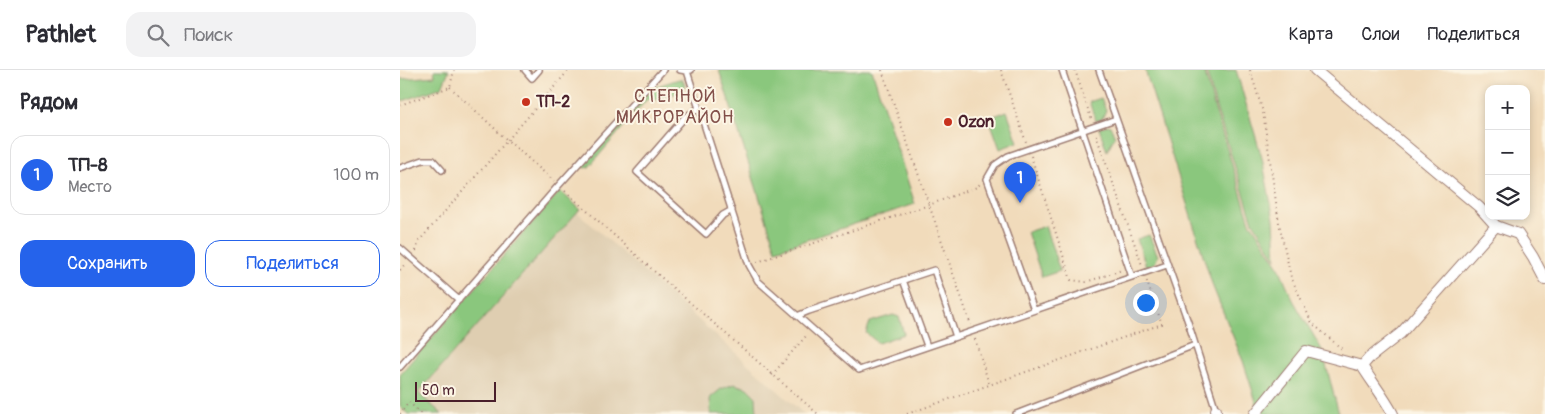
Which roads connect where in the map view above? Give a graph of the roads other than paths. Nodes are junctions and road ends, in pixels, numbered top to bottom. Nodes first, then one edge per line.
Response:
1 (525, 70) edge
2 (539, 70) edge
3 (663, 70) edge
4 (680, 70) edge
5 (1062, 70) edge
6 (1099, 70) edge
7 (1315, 70) edge
8 (689, 71) edge
9 (699, 108) junction
10 (1116, 119) junction
11 (1082, 130) junction
12 (400, 168) edge
13 (442, 170) dead end
14 (732, 210) junction
15 (1496, 226) junction
16 (400, 248) edge
17 (1167, 265) junction
18 (1132, 277) junction
19 (903, 280) junction
20 (1545, 280) edge
21 (458, 300) junction
22 (1034, 310) junction
23 (797, 316) junction
24 (956, 337) junction
25 (1195, 345) junction
26 (927, 346) junction
27 (1362, 366) junction
28 (400, 367) edge
29 (1216, 412) edge
30 (1016, 414) edge
31 (1255, 414) edge
32 (1393, 414) edge

1 - 2 lane
3 - 21 lane
4 - 8 lane
5 - 11 lane
6 - 10 lane
7 - 15 street
8 - 9 lane
9 - 14 lane
9 - 14 lane
10 - 11 lane
10 - 17 lane
11 - 18 lane
11 - 22 lane
12 - 13 lane
14 - 23 lane
15 - 20 street
15 - 27 street
16 - 21 lane
17 - 18 lane
17 - 25 lane
18 - 22 lane
19 - 23 lane
19 - 24 lane
19 - 26 lane
21 - 28 lane
22 - 24 lane
23 - 26 lane
24 - 26 lane
25 - 29 lane
25 - 30 lane
27 - 31 street
27 - 32 street

